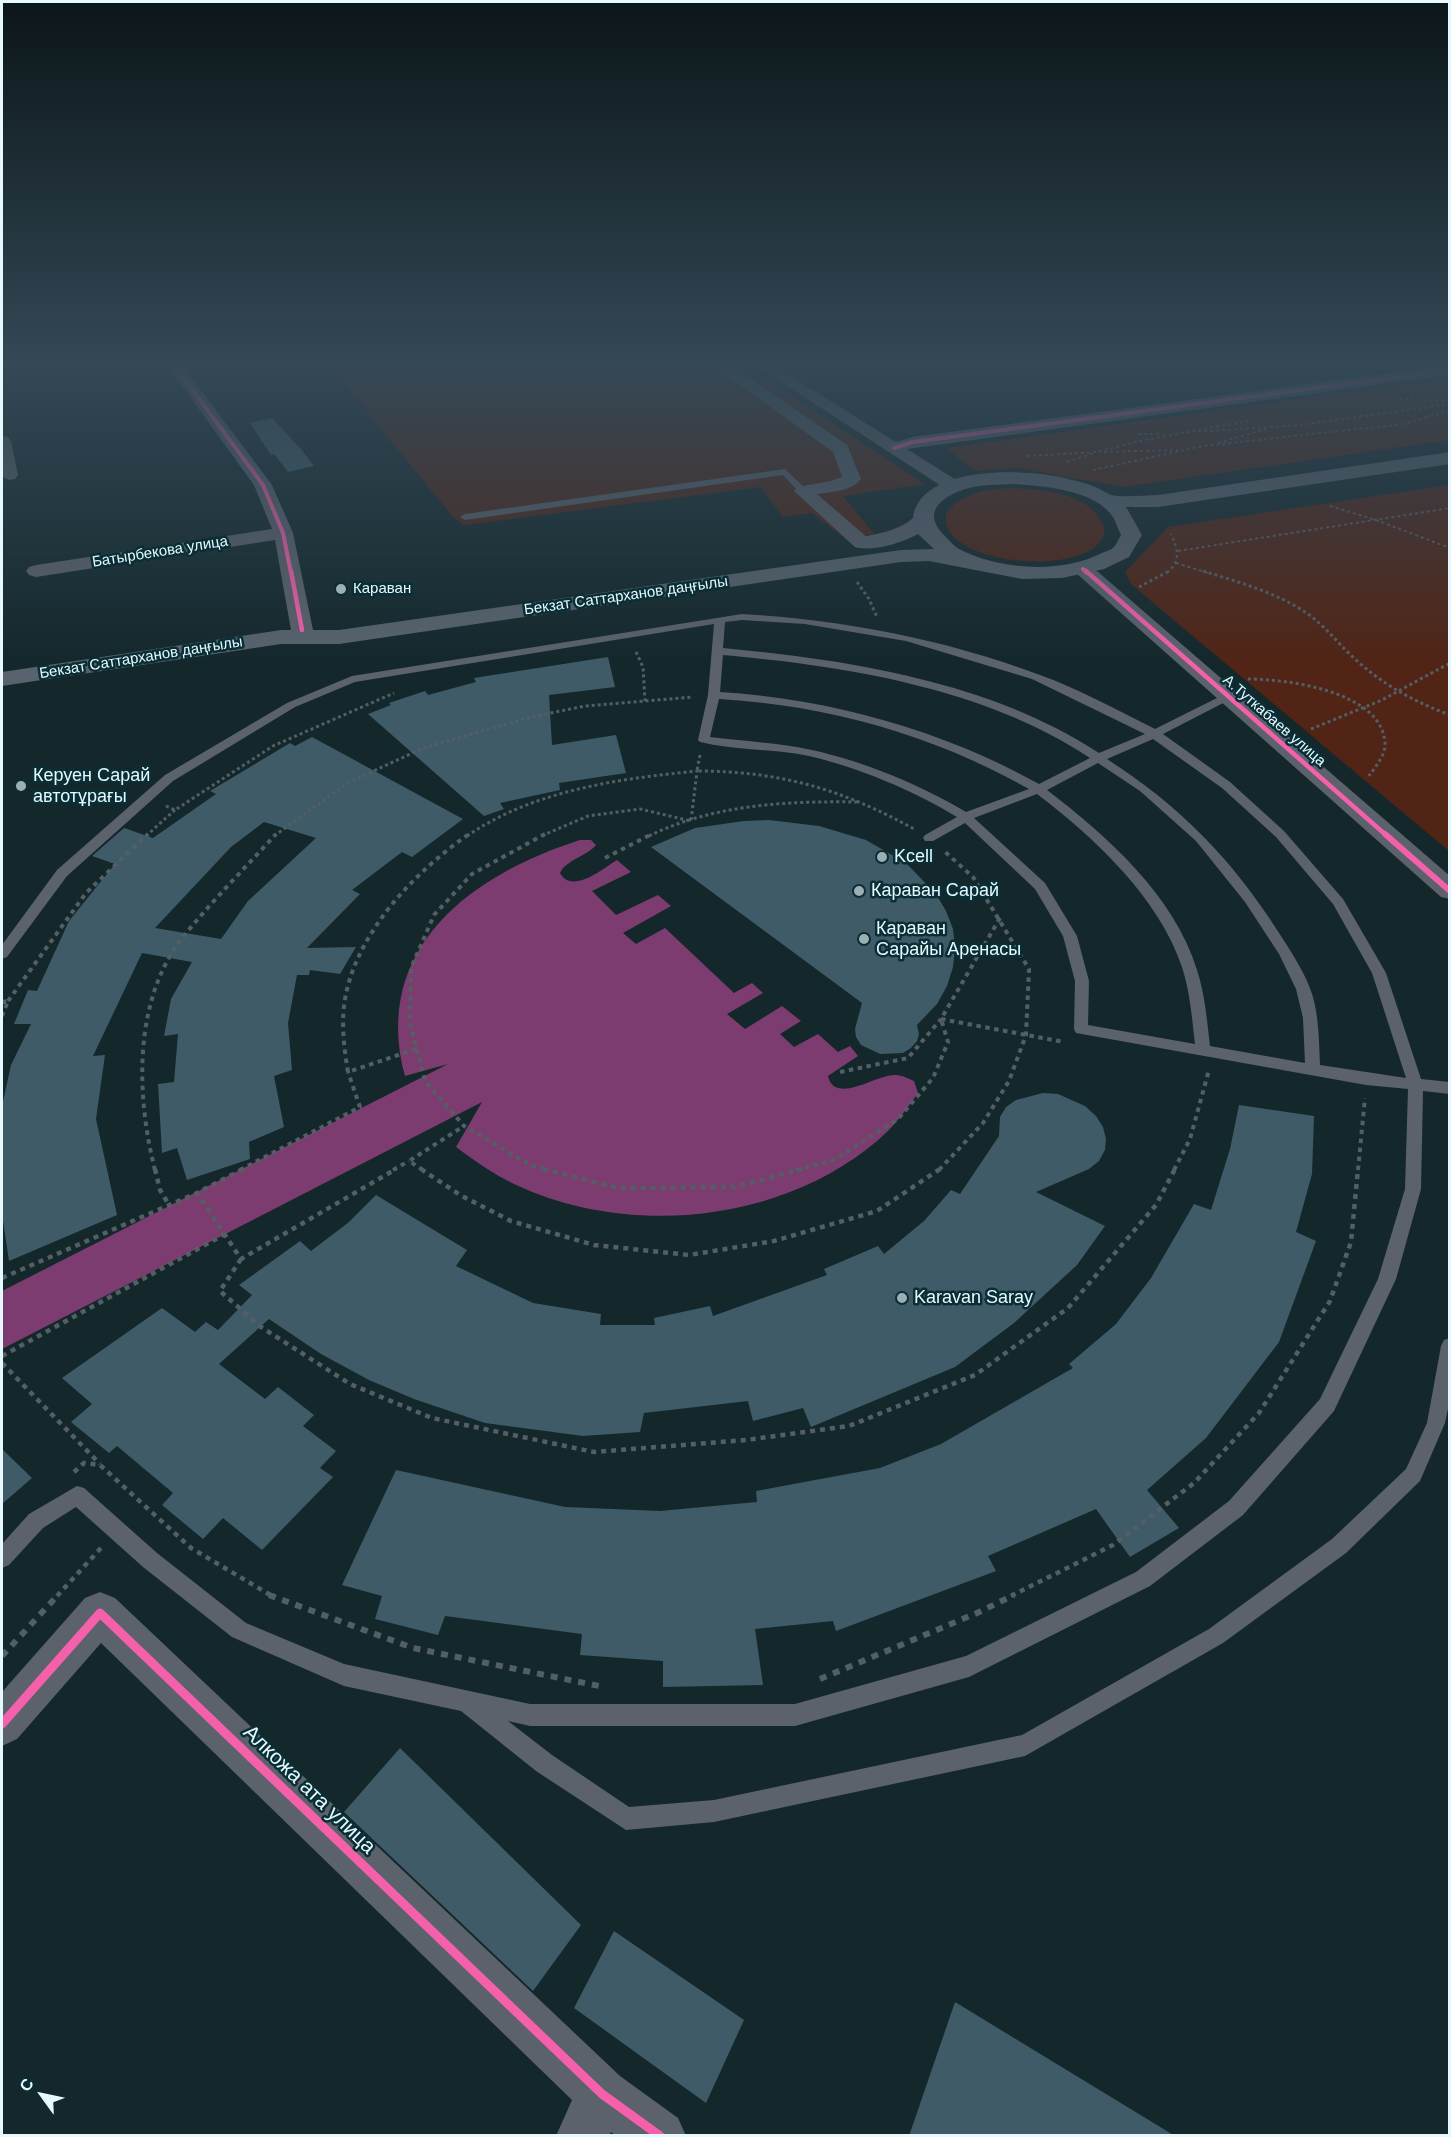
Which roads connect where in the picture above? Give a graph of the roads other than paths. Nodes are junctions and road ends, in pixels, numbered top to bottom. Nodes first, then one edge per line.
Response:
1 (7, 465) edge
2 (248, 465) edge
3 (847, 465) edge
4 (920, 465) edge
5 (1403, 465) edge
6 (1449, 470) edge
7 (9, 475) dead end
8 (955, 487) junction
9 (803, 491) junction
10 (1106, 501) junction
11 (465, 517) dead end
12 (923, 520) junction
13 (1130, 532) junction
14 (283, 533) junction
15 (862, 543) junction
16 (972, 562) junction
17 (1083, 570) junction
18 (36, 571) dead end
19 (720, 620) junction
20 (291, 633) junction
21 (717, 651) junction
22 (2, 679) edge
23 (714, 695) junction
24 (1227, 697) junction
25 (1153, 733) junction
26 (1101, 757) junction
27 (1039, 789) junction
28 (966, 817) junction
29 (929, 838) road end
30 (1449, 891) edge
31 (2, 954) edge
32 (1203, 1052) junction
33 (1313, 1070) junction
34 (1416, 1086) junction
35 (1449, 1088) edge
36 (1449, 1346) edge
37 (2, 1558) edge
38 (463, 1700) junction
39 (2, 1724) edge
40 (592, 2115) edge
41 (660, 2136) edge

1 - 7 street
2 - 14 street
3 - 9 street
4 - 8 street
5 - 10 main road
6 - 13 main road
8 - 10 main road
8 - 12 main road
9 - 11 lane
9 - 15 street
10 - 13 main road
12 - 15 main road, Бекзат Саттарханов даңғылы
12 - 16 main road
13 - 17 main road
14 - 18 street, Батырбекова улица
14 - 20 street
15 - 20 main road, Бекзат Саттарханов даңғылы
16 - 17 main road
16 - 20 main road, Бекзат Саттарханов даңғылы
17 - 24 street, А.Туткабаев улица
19 - 21 lane
19 - 25 lane
19 - 31 lane
20 - 22 main road, Бекзат Саттарханов даңғылы
21 - 23 lane
21 - 26 lane
23 - 27 lane
23 - 28 lane
24 - 25 lane
24 - 30 street, А.Туткабаев улица
25 - 26 lane
25 - 34 lane
26 - 27 lane
26 - 33 lane
27 - 28 lane
27 - 32 lane
28 - 29 lane
28 - 32 lane
32 - 33 lane
33 - 34 lane
34 - 35 lane
34 - 38 lane
36 - 38 lane
37 - 38 lane
39 - 40 street, Алкожа ата улица
40 - 41 street

